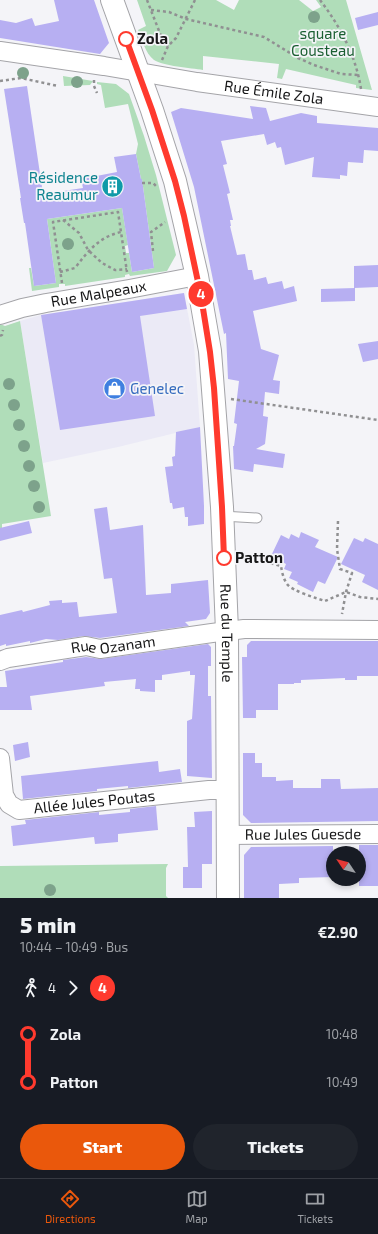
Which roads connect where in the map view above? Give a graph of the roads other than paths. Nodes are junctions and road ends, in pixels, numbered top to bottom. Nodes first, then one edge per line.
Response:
1 (112, 0) edge
2 (0, 51) edge
3 (138, 72) junction
4 (370, 106) edge
5 (197, 276) junction
6 (0, 315) edge
7 (221, 516) junction
8 (257, 518) dead end
9 (378, 630) edge
10 (228, 631) junction
11 (0, 661) edge
12 (0, 758) edge
13 (227, 790) junction
14 (378, 834) edge
15 (227, 835) junction
16 (228, 898) edge

1 - 3 street, Rue du Temple
2 - 3 street, Rue Émile Zola
3 - 4 street, Rue Émile Zola
3 - 5 street, Rue du Temple
5 - 6 street, Rue Malpeaux
5 - 7 street, Rue du Temple
7 - 8 lane
7 - 10 street, Rue du Temple
9 - 10 street, Rue Ozanam
10 - 11 street, Rue Ozanam
10 - 13 street, Rue du Temple
12 - 13 street, Allée Jules Poutas
13 - 15 street, Rue du Temple
14 - 15 street, Rue Jules Guesde
15 - 16 street, Rue du Temple

